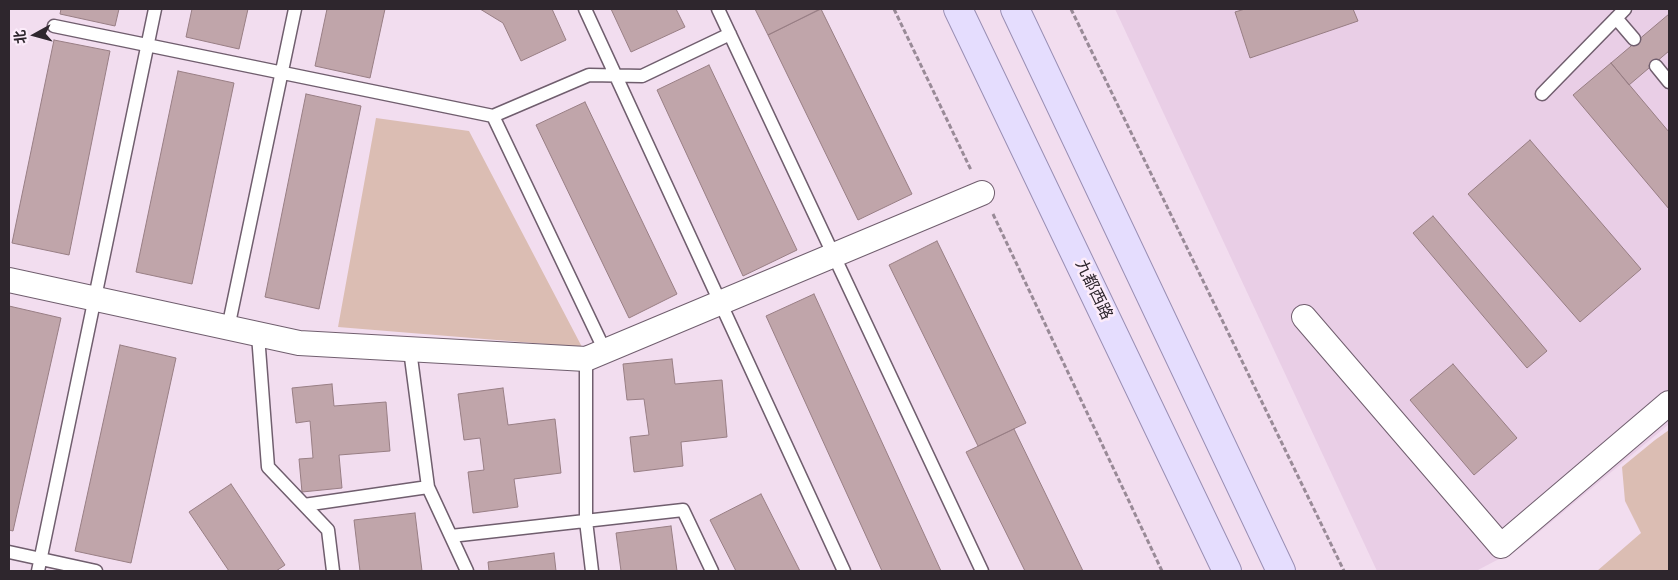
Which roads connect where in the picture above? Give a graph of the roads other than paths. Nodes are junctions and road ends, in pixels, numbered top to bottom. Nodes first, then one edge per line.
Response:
1 (155, 9) edge
2 (295, 9) edge
3 (585, 9) edge
4 (718, 9) edge
5 (958, 9) edge
6 (1015, 9) edge
7 (1620, 13) edge
8 (54, 26) dead end
9 (730, 34) junction
10 (1634, 39) dead end
11 (148, 46) junction
12 (1656, 66) dead end
13 (282, 74) junction
14 (616, 75) junction
15 (1669, 82) edge
16 (1542, 94) dead end
17 (493, 116) junction
18 (982, 193) road end
19 (834, 255) junction
20 (9, 280) edge
21 (95, 299) junction
22 (720, 303) junction
23 (1304, 316) dead end
24 (228, 328) junction
25 (258, 335) junction
26 (410, 350) junction
27 (595, 355) junction
28 (1669, 403) edge
29 (428, 486) junction
30 (304, 505) junction
31 (586, 521) junction
32 (451, 536) junction
33 (9, 552) edge
34 (40, 565) edge
35 (96, 571) edge
36 (333, 571) edge
37 (467, 571) edge
38 (592, 571) edge
39 (712, 571) edge
40 (844, 571) edge
41 (982, 571) edge
42 (1227, 571) edge
43 (1281, 571) edge

1 - 11 lane
2 - 13 lane
3 - 14 lane
4 - 9 lane
5 - 42 main road, 九都西路
6 - 43 main road
7 - 10 lane
7 - 16 lane
8 - 11 lane
9 - 14 lane
9 - 19 lane
11 - 13 lane
11 - 21 lane
12 - 15 lane
13 - 17 lane
13 - 24 lane
14 - 17 lane
14 - 22 lane
17 - 27 lane
18 - 19 street
19 - 22 street
19 - 41 lane
20 - 21 street
21 - 24 street
21 - 34 lane
22 - 27 street
22 - 40 lane
23 - 28 street
24 - 25 street
25 - 26 street
25 - 30 lane
26 - 27 street
26 - 29 lane
27 - 31 lane
29 - 30 lane
29 - 32 lane
30 - 36 lane
31 - 32 lane
31 - 38 lane
31 - 39 lane
32 - 37 lane
33 - 34 lane
34 - 35 lane

